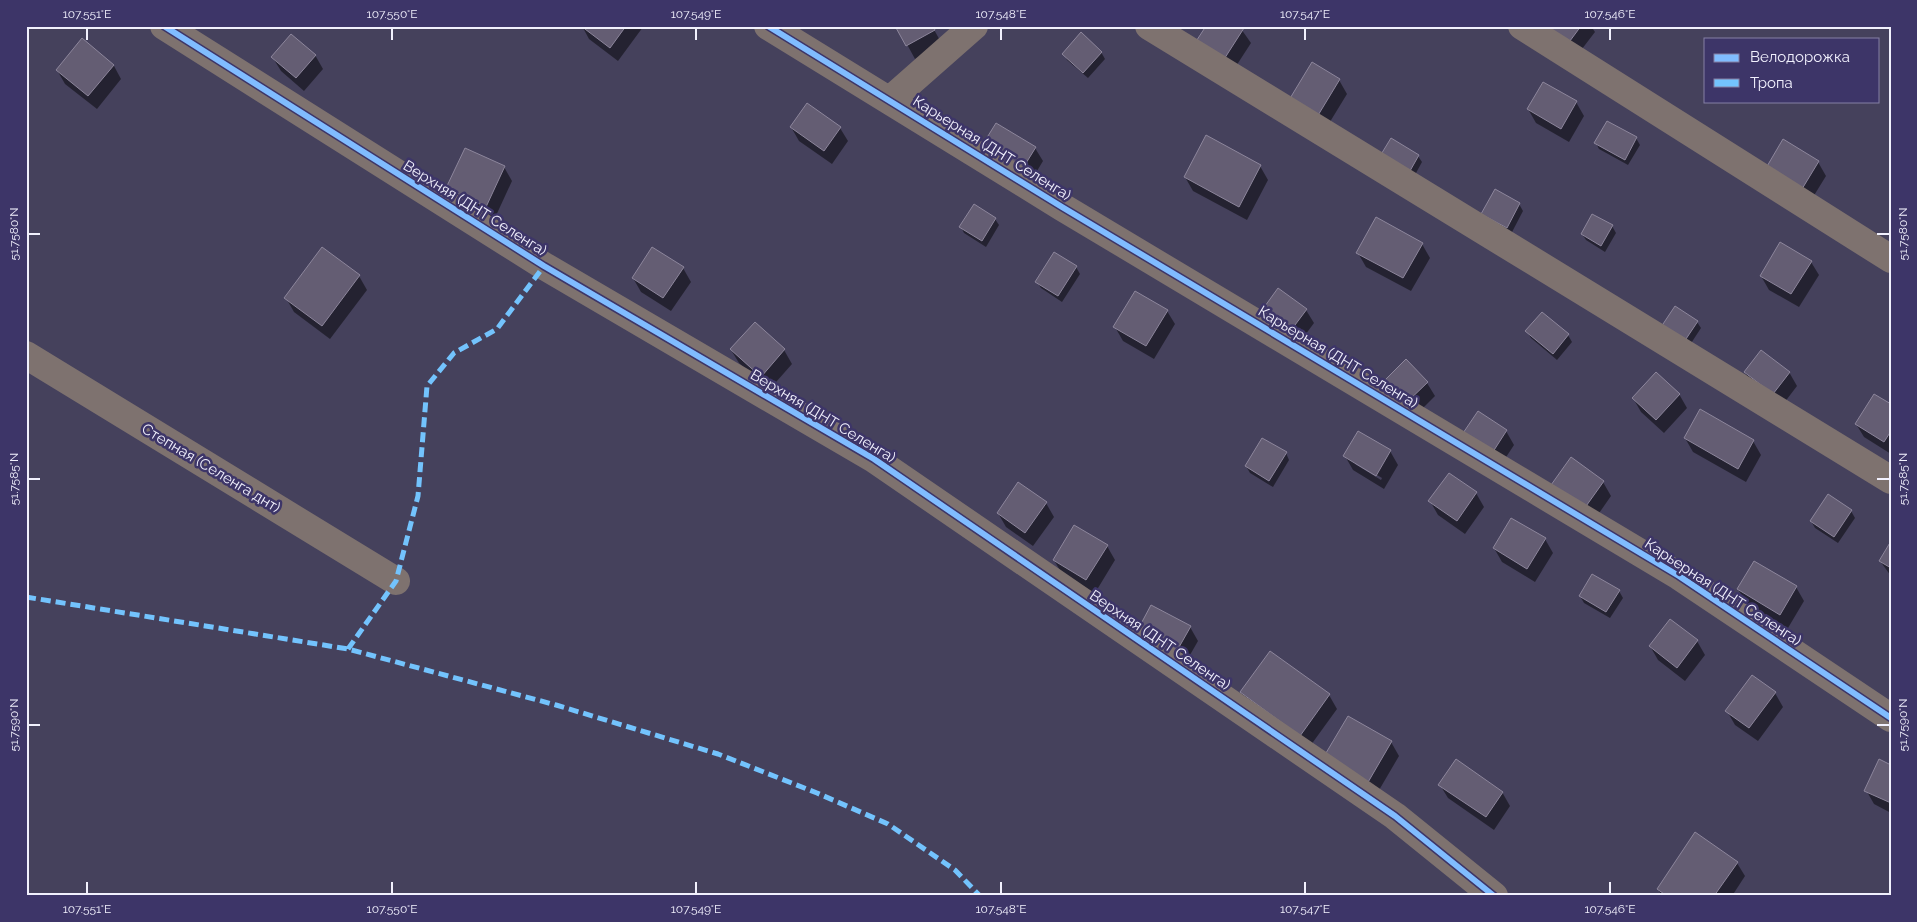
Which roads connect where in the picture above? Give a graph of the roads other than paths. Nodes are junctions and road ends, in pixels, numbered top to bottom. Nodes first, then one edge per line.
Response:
1 (164, 26) edge
2 (768, 26) edge
3 (974, 26) edge
4 (1149, 26) edge
5 (1522, 26) edge
6 (890, 100) junction
7 (1891, 259) edge
8 (26, 355) edge
9 (1891, 480) edge
10 (396, 581) dead end
11 (1891, 718) edge
12 (1494, 896) edge

1 - 12 street, Верхняя (ДНТ Селенга)
2 - 6 street, Карьерная (ДНТ Селенга)
3 - 6 street
4 - 9 street
5 - 7 street
6 - 11 street, Карьерная (ДНТ Селенга)
8 - 10 street, Степная (Селенга днт)

